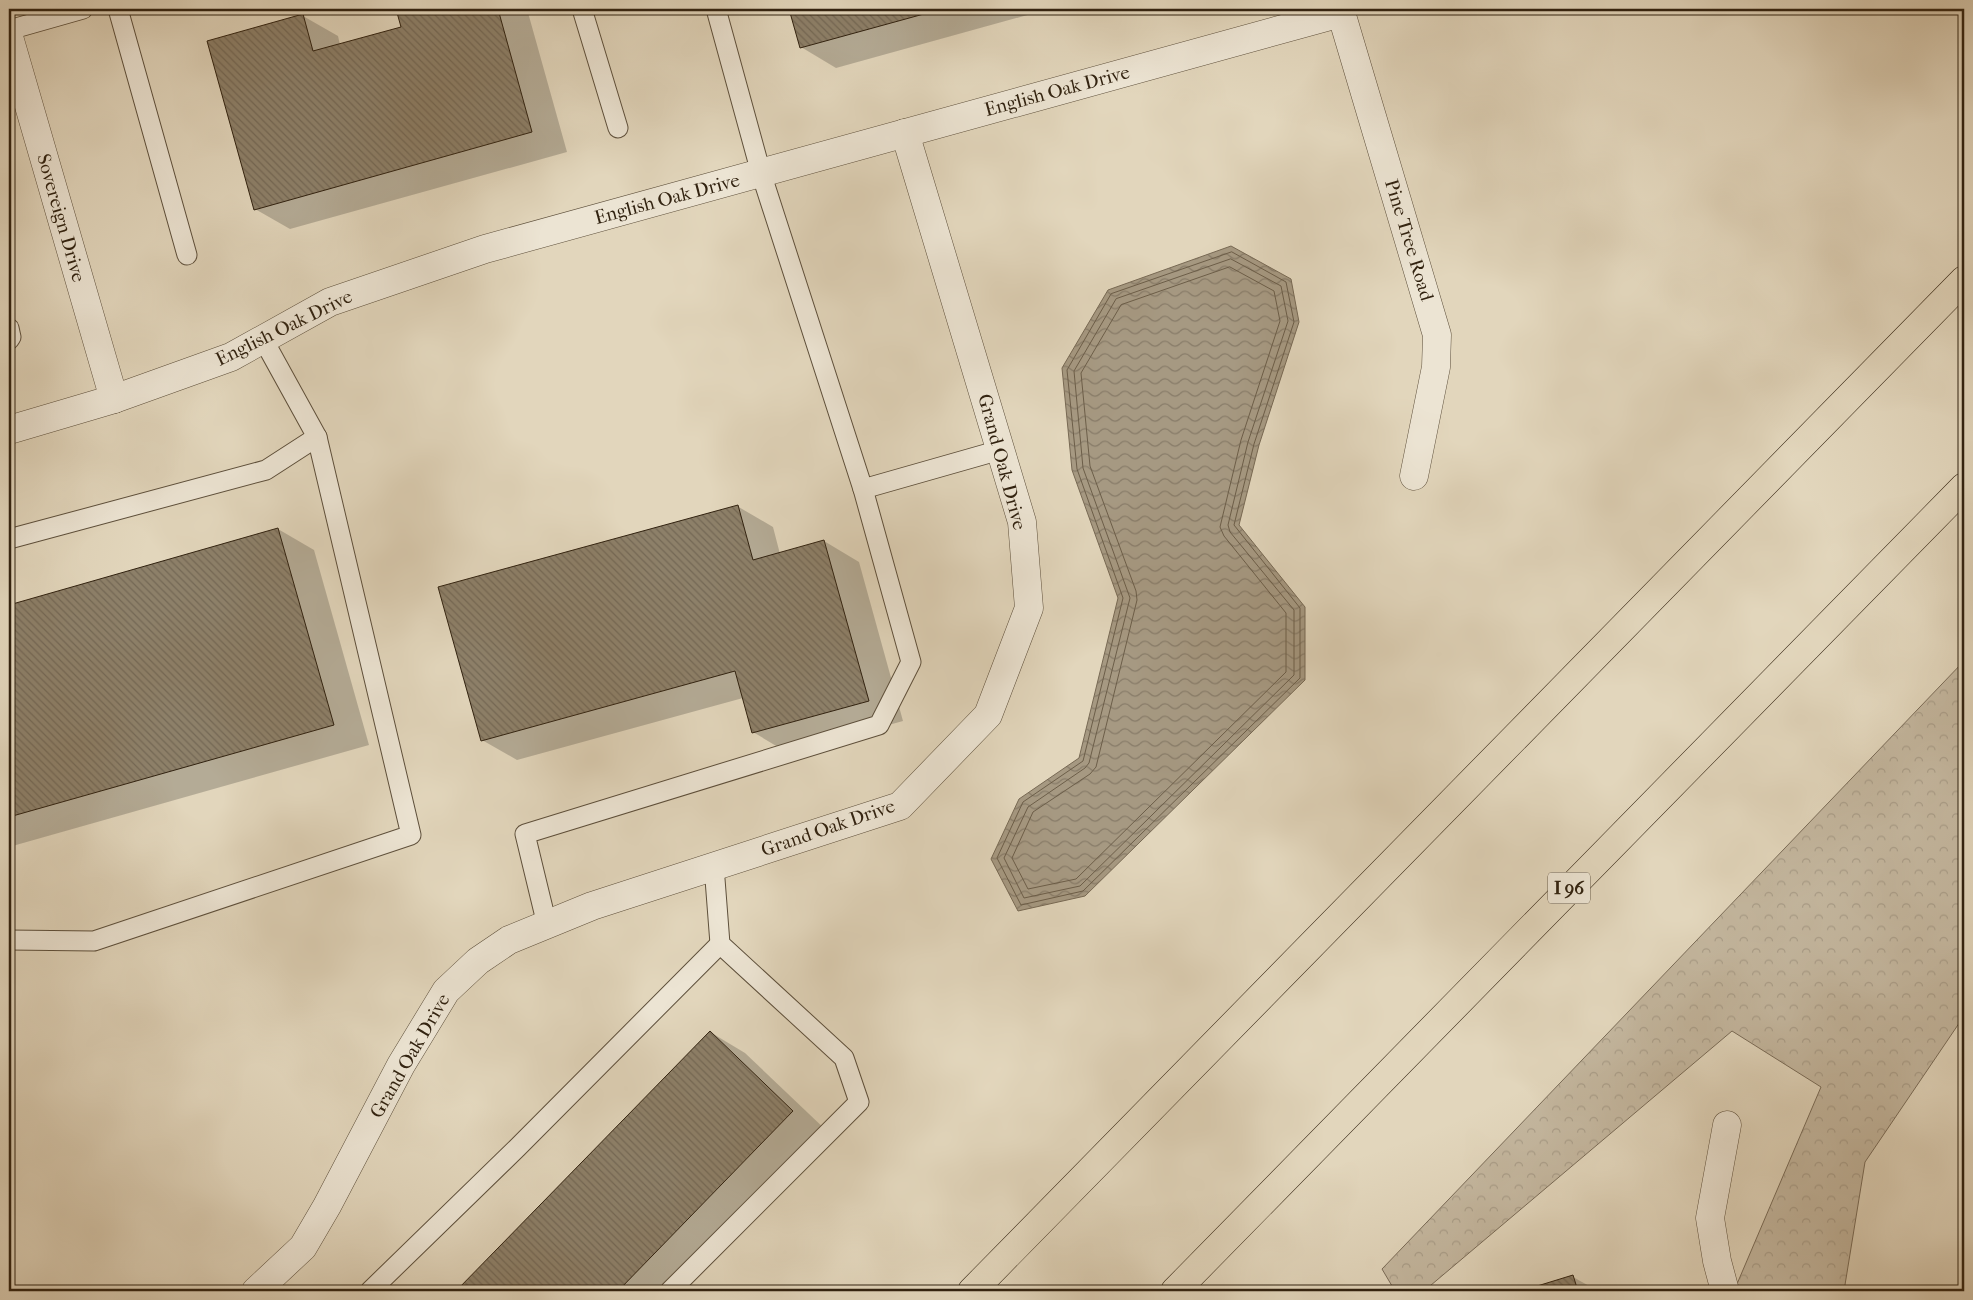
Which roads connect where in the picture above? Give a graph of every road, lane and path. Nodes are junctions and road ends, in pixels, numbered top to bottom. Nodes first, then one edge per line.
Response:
1 (83, 9) edge
2 (118, 9) edge
3 (582, 9) edge
4 (716, 9) edge
5 (1341, 11) edge
6 (9, 30) edge
7 (9, 37) edge
8 (15, 80) edge
9 (618, 128) dead end
10 (905, 133) junction
11 (761, 173) junction
12 (187, 255) dead end
13 (1964, 266) edge
14 (1964, 280) edge
15 (9, 328) edge
16 (1907, 338) junction
17 (263, 339) junction
18 (9, 340) edge
19 (114, 399) junction
20 (9, 430) edge
21 (317, 437) junction
22 (1000, 450) junction
23 (1414, 476) dead end
24 (1964, 487) edge
25 (863, 489) junction
26 (9, 539) edge
27 (714, 866) junction
28 (547, 925) junction
29 (9, 940) edge
30 (720, 944) junction
31 (1727, 1125) dead end
32 (256, 1291) edge
33 (370, 1291) edge
34 (670, 1291) edge
35 (972, 1291) edge
36 (1175, 1291) edge
37 (1725, 1291) edge

1 - 6 lane
2 - 12 lane
3 - 9 lane
4 - 11 lane
5 - 10 street, English Oak Drive
5 - 23 street, Pine Tree Road
7 - 8 street, Sovereign Drive
8 - 19 street, Sovereign Drive
10 - 11 street, English Oak Drive
10 - 22 street, Grand Oak Drive
11 - 17 street, English Oak Drive
11 - 25 lane
13 - 16 highway
14 - 16 highway
15 - 18 lane
16 - 35 highway
17 - 19 street, English Oak Drive
17 - 21 lane
19 - 20 street, English Oak Drive
21 - 26 lane
21 - 29 lane
22 - 25 lane
22 - 27 street, Grand Oak Drive
24 - 36 highway, I 96
25 - 28 lane
27 - 28 street, Grand Oak Drive
27 - 30 lane
28 - 32 street, Grand Oak Drive
30 - 33 lane
30 - 34 lane
31 - 37 street

